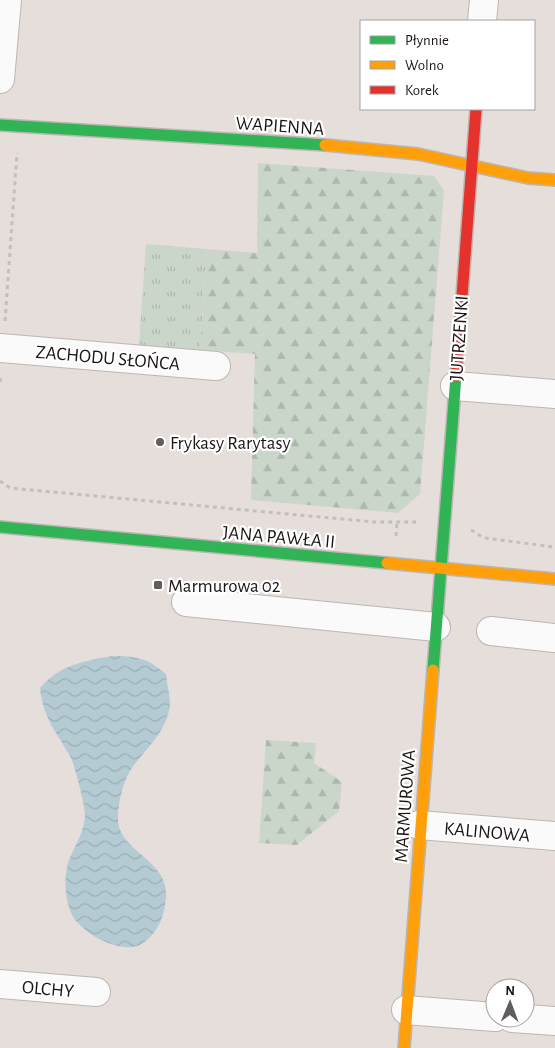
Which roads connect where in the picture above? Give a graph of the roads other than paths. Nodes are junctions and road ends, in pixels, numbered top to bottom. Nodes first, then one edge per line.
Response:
1 (7, 0) edge
2 (484, 0) edge
3 (482, 20) edge
4 (0, 79) edge
5 (476, 110) edge
6 (0, 125) edge
7 (471, 167) junction
8 (555, 180) edge
9 (1, 348) edge
10 (216, 366) dead end
11 (455, 386) junction
12 (555, 394) edge
13 (0, 527) edge
14 (440, 567) junction
15 (555, 579) edge
16 (186, 602) dead end
17 (436, 627) junction
18 (490, 631) dead end
19 (555, 638) edge
20 (420, 825) junction
21 (555, 836) edge
22 (0, 984) edge
23 (96, 992) dead end
24 (406, 1010) junction
25 (485, 1016) edge
26 (535, 1020) edge
27 (555, 1021) edge
28 (404, 1048) edge

1 - 4 street
2 - 3 street
5 - 7 street, JUTRZENKI
6 - 7 street, WAPIENNA
7 - 8 street, WAPIENNA
7 - 11 street, JUTRZENKI
9 - 10 street, ZACHODU SŁOŃCA
11 - 12 street
11 - 14 street, JUTRZENKI
13 - 14 street, JANA PAWŁA II
14 - 15 street, JANA PAWŁA II
14 - 17 street, MARMUROWA
16 - 17 street
17 - 20 street, MARMUROWA
18 - 19 street
20 - 21 street, KALINOWA
20 - 24 street, MARMUROWA
22 - 23 street, OLCHY
24 - 25 street
24 - 28 street, MARMUROWA
26 - 27 street

